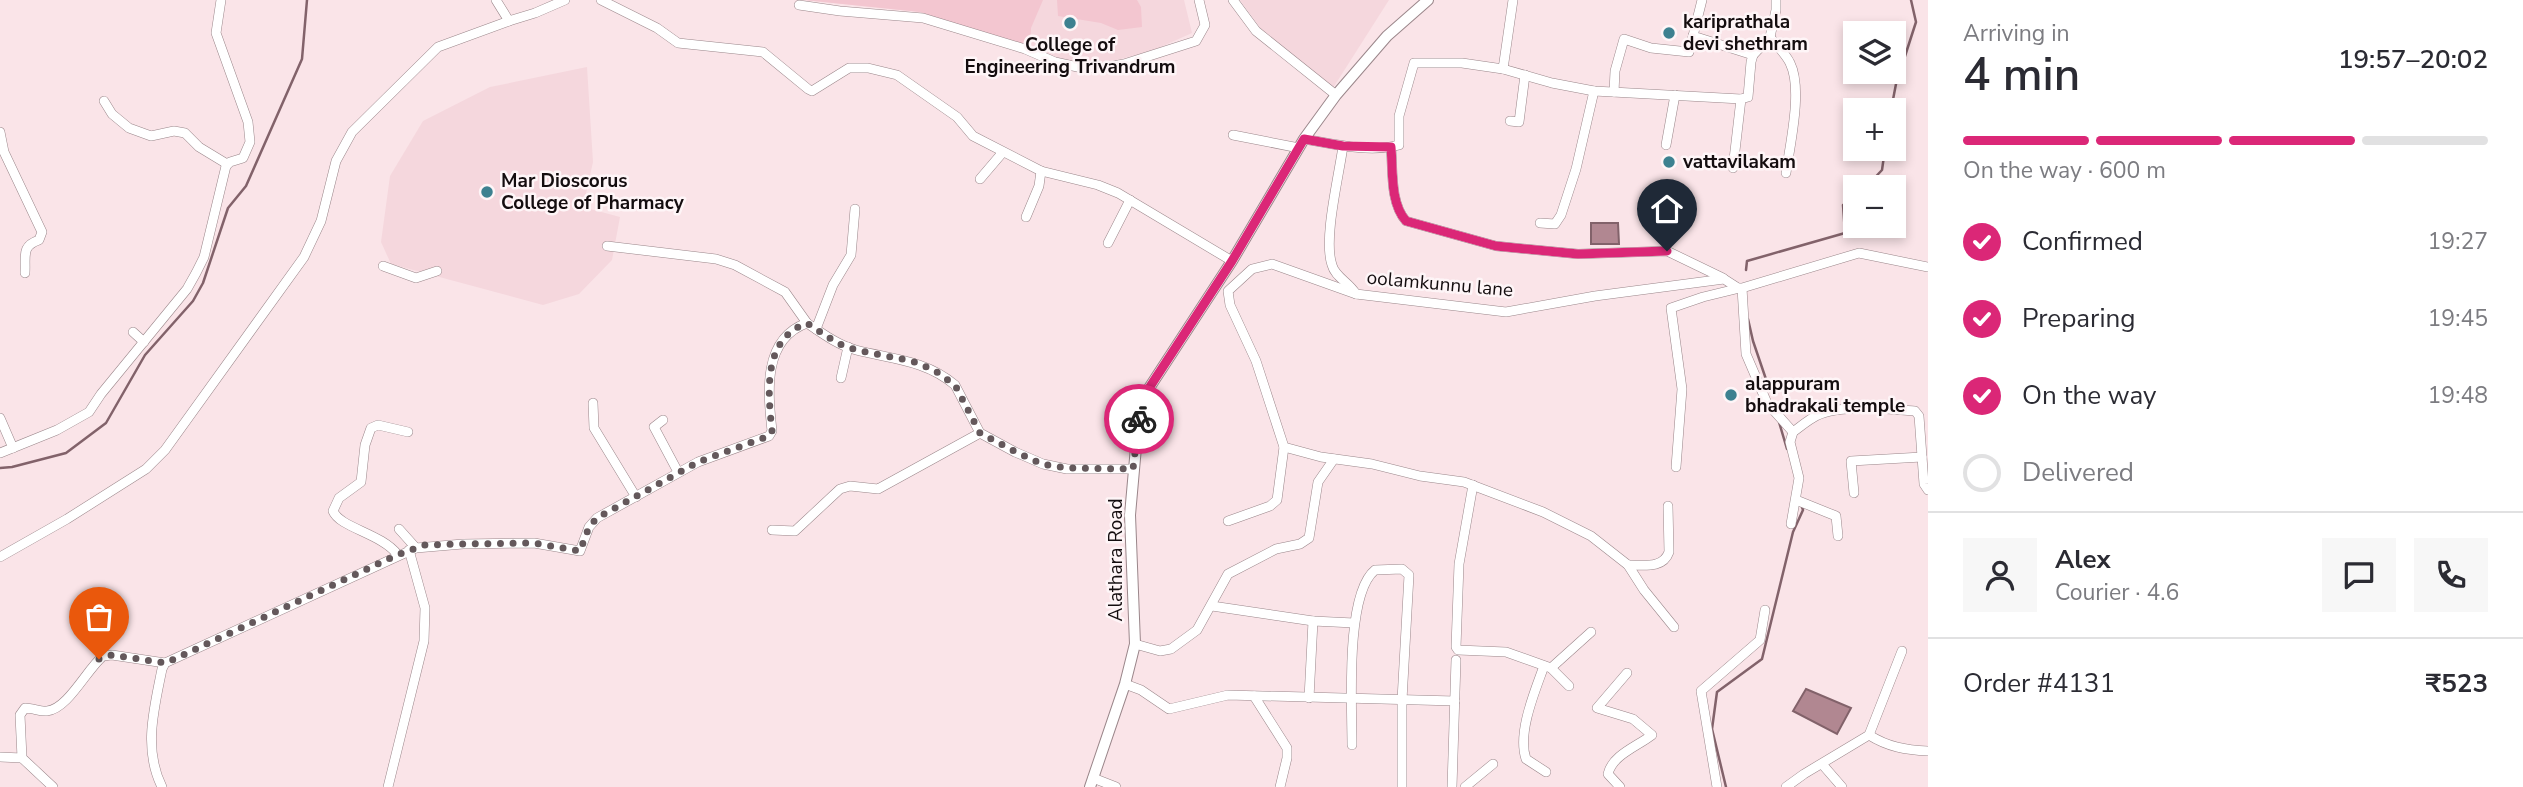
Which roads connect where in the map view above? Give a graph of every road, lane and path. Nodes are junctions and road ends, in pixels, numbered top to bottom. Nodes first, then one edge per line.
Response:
1 (221, 0) edge
2 (496, 0) edge
3 (565, 0) edge
4 (601, 0) edge
5 (1199, 0) edge
6 (1233, 0) edge
7 (1428, 0) edge
8 (1513, 0) edge
9 (1702, 0) edge
10 (1776, 0) edge
11 (799, 5) dead end
12 (509, 21) junction
13 (1692, 36) junction
14 (1770, 37) junction
15 (1754, 55) junction
16 (1503, 69) junction
17 (1525, 75) junction
18 (1594, 91) junction
19 (1614, 92) junction
20 (1675, 95) junction
21 (1336, 96) junction
22 (1741, 99) junction
23 (104, 101) dead end
24 (1510, 121) dead end
25 (0, 132) edge
26 (1233, 135) dead end
27 (1302, 144) junction
28 (1666, 145) dead end
29 (1343, 146) junction
30 (1391, 147) junction
31 (1003, 152) junction
32 (227, 164) junction
33 (1733, 168) dead end
34 (1041, 171) junction
35 (1786, 173) dead end
36 (981, 179) dead end
37 (1130, 200) junction
38 (855, 209) dead end
39 (1026, 217) dead end
40 (1540, 223) dead end
41 (1108, 243) dead end
42 (607, 247) dead end
43 (1232, 261) junction
44 (383, 265) dead end
45 (1928, 267) edge
46 (437, 271) dead end
47 (25, 272) dead end
48 (1724, 279) junction
49 (1740, 288) junction
50 (1356, 294) junction
51 (807, 323) junction
52 (816, 329) junction
53 (133, 332) dead end
54 (144, 342) junction
55 (848, 347) junction
56 (841, 378) dead end
57 (593, 404) dead end
58 (0, 418) edge
59 (663, 420) dead end
60 (408, 432) dead end
61 (1793, 432) junction
62 (980, 433) junction
63 (1284, 447) junction
64 (13, 448) junction
65 (0, 453) edge
66 (1922, 457) junction
67 (1334, 459) junction
68 (1676, 467) dead end
69 (1133, 469) junction
70 (678, 472) junction
71 (1473, 485) junction
72 (1928, 490) edge
73 (1854, 493) dead end
74 (636, 497) junction
75 (1796, 500) junction
76 (1668, 506) dead end
77 (1228, 521) dead end
78 (1791, 524) dead end
79 (400, 529) dead end
80 (772, 530) dead end
81 (1838, 536) dead end
82 (412, 549) junction
83 (397, 555) junction
84 (0, 557) edge
85 (1628, 565) junction
86 (1212, 606) junction
87 (1765, 610) dead end
88 (1313, 621) junction
89 (1354, 623) junction
90 (1674, 627) dead end
91 (1591, 632) dead end
92 (1135, 644) junction
93 (1902, 651) dead end
94 (1456, 660) dead end
95 (166, 663) junction
96 (1548, 667) junction
97 (1627, 673) dead end
98 (1125, 684) junction
99 (1569, 686) dead end
100 (1254, 696) junction
101 (1309, 698) junction
102 (1352, 699) junction
103 (1402, 700) junction
104 (1455, 701) junction
105 (1870, 734) junction
106 (1352, 745) dead end
107 (1928, 751) edge
108 (0, 757) edge
109 (22, 758) junction
110 (1493, 764) dead end
111 (1822, 764) junction
112 (1546, 772) dead end
113 (1804, 774) junction
114 (1091, 782) edge
115 (1806, 786) edge
116 (53, 787) edge
117 (162, 787) edge
118 (388, 787) edge
119 (1116, 787) edge
120 (1280, 787) edge
121 (1402, 787) edge
122 (1452, 787) edge
123 (1465, 787) edge
124 (1620, 787) edge
125 (1717, 787) edge
126 (1786, 787) edge
127 (1842, 787) edge

1 - 32 street
2 - 12 street
3 - 12 street
4 - 31 street
5 - 11 street
6 - 21 street
7 - 21 street, Alathara Road
8 - 16 street
9 - 13 street
10 - 14 street
12 - 84 street
13 - 15 street
13 - 19 street
14 - 15 street
14 - 35 street
15 - 22 street
16 - 17 street
16 - 30 street
17 - 18 street
17 - 24 street
18 - 19 street
18 - 40 street
19 - 20 street
20 - 22 street
20 - 28 street
21 - 27 street, Alathara Road
22 - 33 street
23 - 32 street
25 - 47 street
26 - 27 street
27 - 29 street
27 - 43 street, Alathara Road
29 - 30 street
29 - 50 street
30 - 48 street
31 - 34 street
31 - 36 street
32 - 54 street
34 - 37 street
34 - 39 street
37 - 41 street
37 - 43 street
38 - 52 street
42 - 51 street
43 - 69 street, Alathara Road
44 - 46 street
45 - 49 street
48 - 49 street
48 - 50 street, oolamkunnu lane
49 - 61 street
49 - 68 street
50 - 63 street, oolamkunnu lane
51 - 52 street
51 - 70 street
52 - 55 street
53 - 54 street
54 - 64 street
55 - 56 street
55 - 62 street
57 - 74 street
58 - 64 street
59 - 70 street
60 - 83 street
61 - 66 street
61 - 75 street
62 - 69 street
62 - 80 street
63 - 67 street
63 - 77 street
64 - 65 street
66 - 72 street
66 - 73 street
67 - 71 street
67 - 86 street
69 - 92 street, Alathara Road
70 - 74 street
71 - 85 street
71 - 96 street
74 - 82 street
75 - 78 street
75 - 81 street
76 - 85 street
79 - 82 street
82 - 83 street
82 - 118 street
83 - 95 street
85 - 90 street
86 - 88 street
86 - 92 street
87 - 125 street
88 - 89 street
88 - 101 street
89 - 102 street
89 - 103 street
91 - 96 street
92 - 98 street, Alathara Road
93 - 105 street
94 - 104 street
95 - 109 street
95 - 117 street
96 - 99 street
96 - 112 street
97 - 124 street
98 - 100 street
98 - 114 street, Alathara Road
100 - 101 street
100 - 120 street
101 - 102 street
102 - 103 street
102 - 106 street
103 - 104 street
103 - 121 street
104 - 122 street
105 - 107 street
105 - 111 street
108 - 109 street
109 - 116 street
110 - 123 street
111 - 113 street
111 - 127 street
113 - 115 street
113 - 126 street
114 - 119 street

